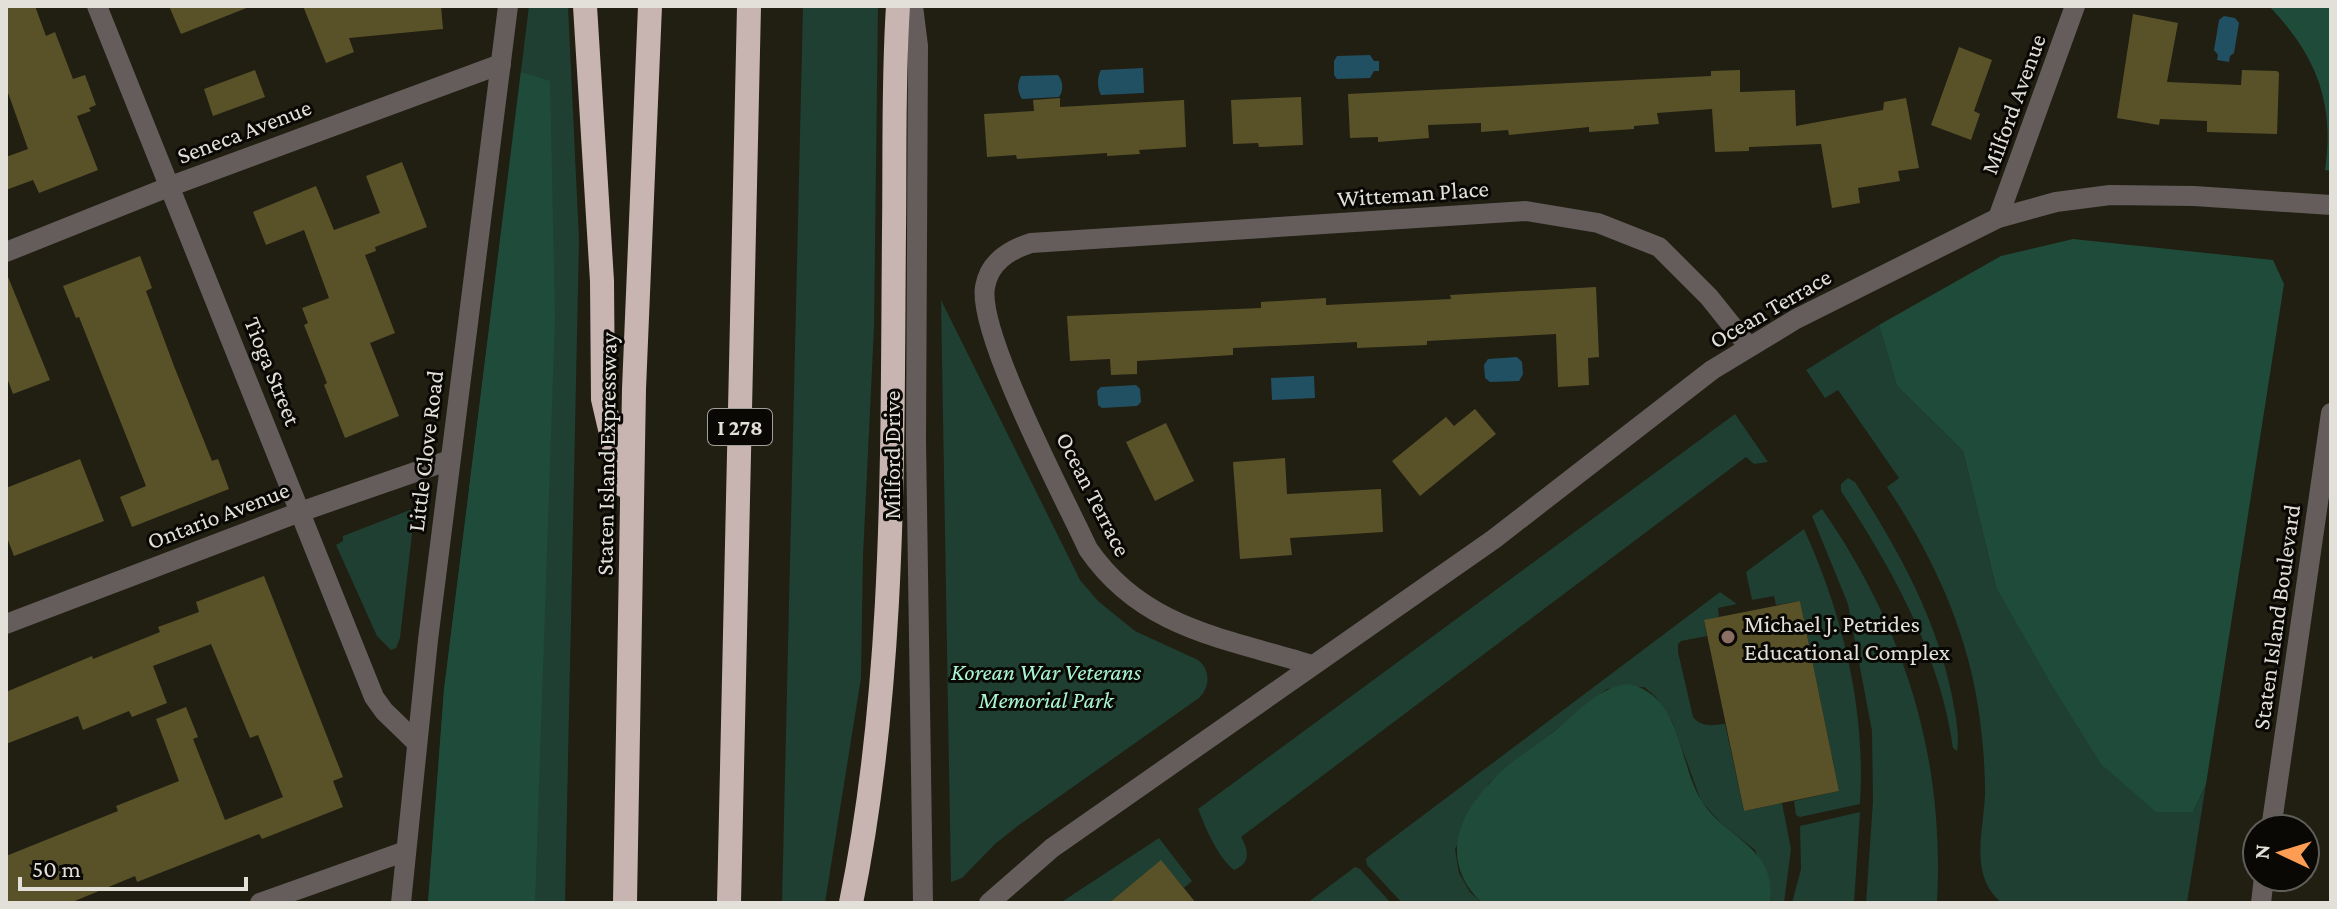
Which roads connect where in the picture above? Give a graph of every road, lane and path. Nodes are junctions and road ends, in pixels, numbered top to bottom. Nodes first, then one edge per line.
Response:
1 (97, 6) edge
2 (508, 6) edge
3 (585, 6) edge
4 (650, 6) edge
5 (749, 6) edge
6 (898, 6) edge
7 (913, 6) edge
8 (2075, 6) edge
9 (501, 64) junction
10 (171, 186) junction
11 (2331, 205) edge
12 (1998, 218) junction
13 (1031, 243) joint
14 (6, 252) edge
15 (1749, 347) junction
16 (2331, 413) edge
17 (450, 460) junction
18 (300, 512) junction
19 (632, 521) junction
20 (2322, 552) edge
21 (6, 624) edge
22 (1312, 665) junction
23 (417, 743) junction
24 (2274, 813) edge
25 (406, 851) junction
26 (260, 903) edge
27 (401, 903) edge
28 (625, 903) edge
29 (729, 903) edge
30 (851, 903) edge
31 (923, 903) edge
32 (989, 903) edge

1 - 10 street, Tioga Street
2 - 9 street, Little Clove Road
3 - 19 highway
4 - 19 highway, Staten Island Expressway
5 - 29 highway, I 278
6 - 30 highway
7 - 31 street, Milford Drive
8 - 12 street, Milford Avenue
9 - 10 street, Seneca Avenue
9 - 17 street, Little Clove Road
10 - 14 street, Seneca Avenue
10 - 18 street, Tioga Street
11 - 12 street, Ocean Terrace
12 - 15 street, Ocean Terrace
13 - 15 street, Witteman Place
13 - 22 street, Ocean Terrace
15 - 22 street, Ocean Terrace
16 - 20 street, Staten Island Boulevard
17 - 18 street, Ontario Avenue
17 - 23 street, Little Clove Road
18 - 21 street, Ontario Avenue
18 - 23 street, Tioga Street
19 - 28 highway, Staten Island Expressway
20 - 24 street, Staten Island Boulevard
22 - 32 street, Ocean Terrace
23 - 25 street, Little Clove Road
25 - 26 street
25 - 27 street, Little Clove Road

